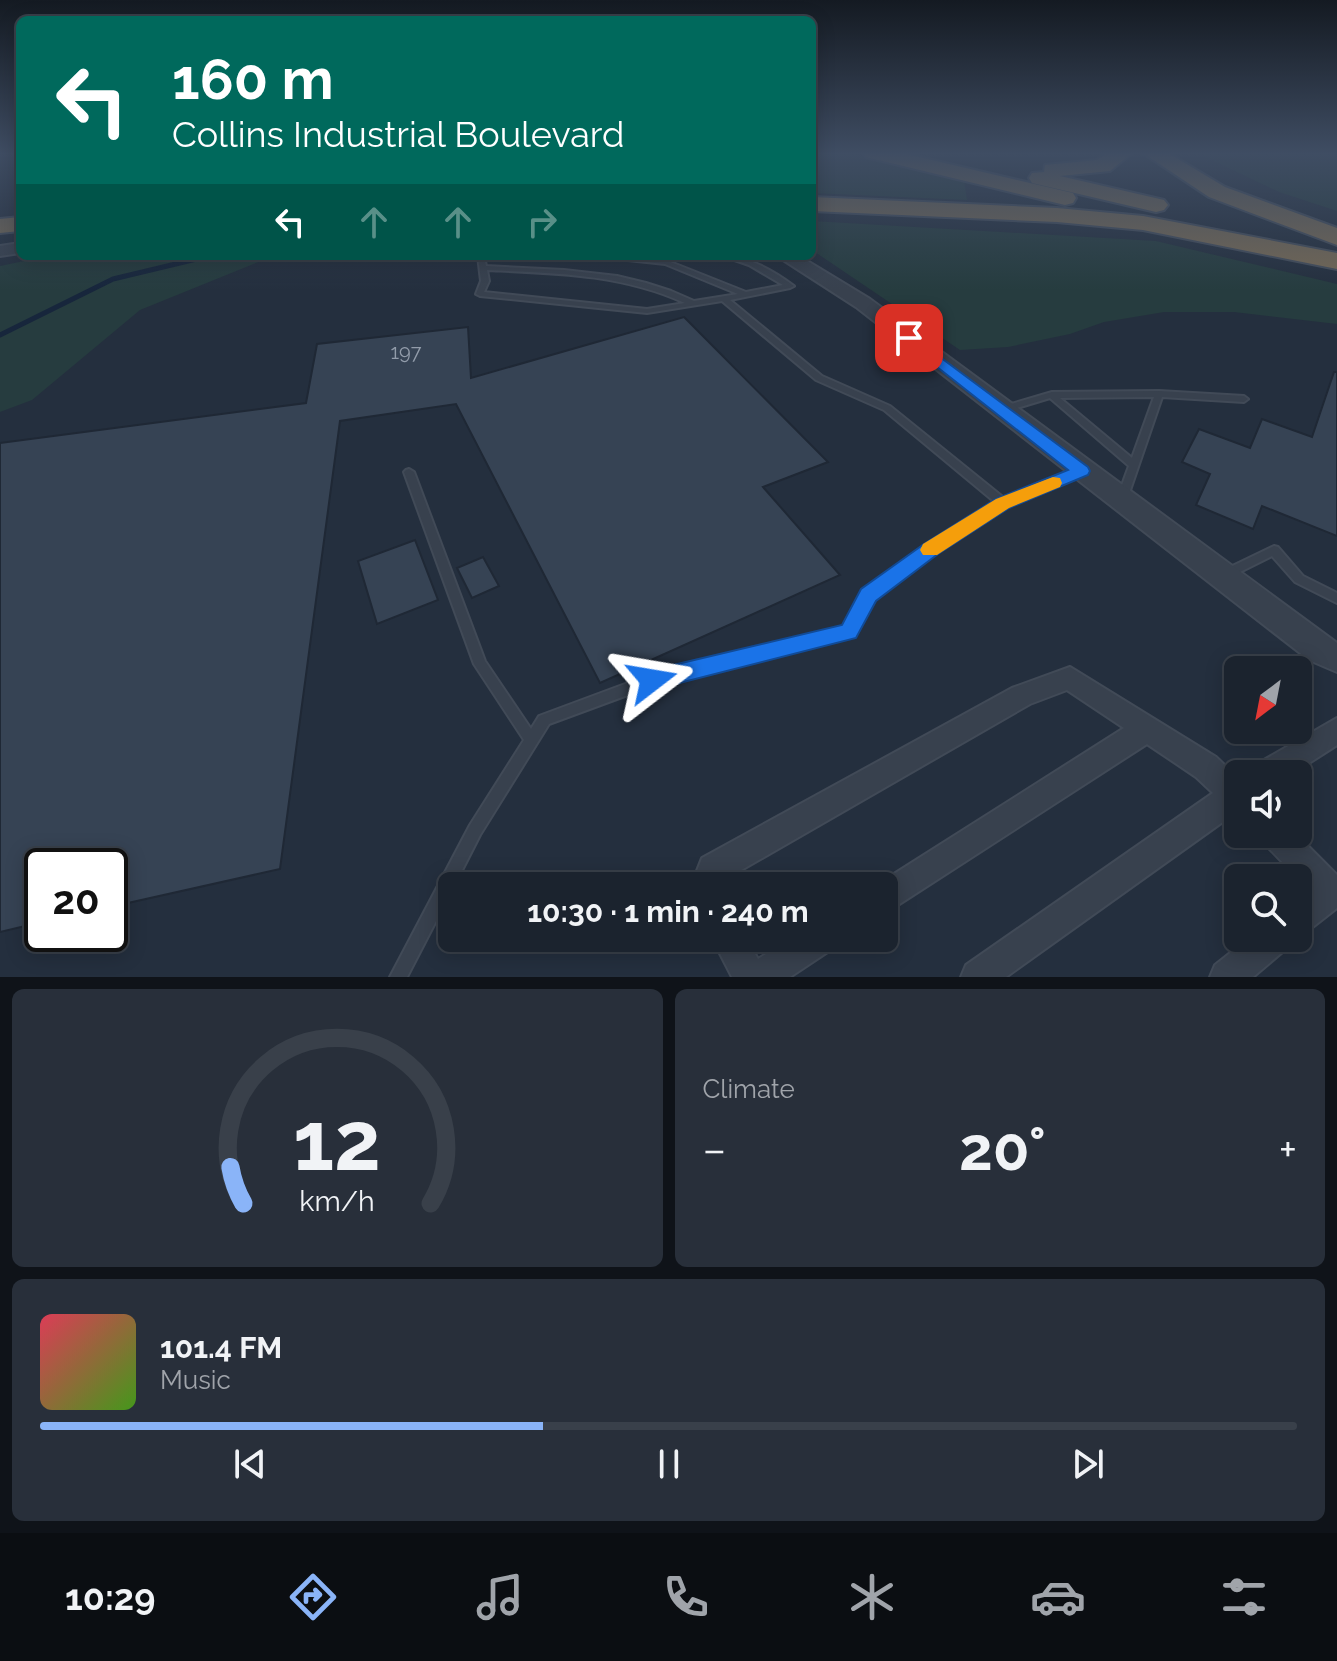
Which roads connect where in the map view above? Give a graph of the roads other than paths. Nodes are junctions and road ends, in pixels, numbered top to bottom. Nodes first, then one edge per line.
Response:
1 (1069, 199) edge
2 (1136, 199) edge
3 (1235, 199) edge
4 (816, 204) edge
5 (1337, 237) edge
6 (1337, 245) edge
7 (482, 260) edge
8 (647, 260) edge
9 (738, 260) edge
10 (793, 260) edge
11 (1337, 261) edge
12 (483, 268) junction
13 (746, 295) junction
14 (724, 299) junction
15 (693, 304) junction
16 (1159, 394) junction
17 (1052, 395) junction
18 (1244, 399) dead end
19 (1002, 410) junction
20 (1134, 465) junction
21 (1082, 471) junction
22 (409, 472) dead end
23 (1122, 501) junction
24 (1003, 503) junction
25 (1222, 576) junction
26 (1337, 598) edge
27 (1337, 658) edge
28 (1148, 728) junction
29 (1337, 730) edge
30 (531, 740) junction
31 (1289, 760) edge
32 (1224, 783) edge
33 (1224, 804) edge
34 (1289, 848) edge
35 (1304, 864) edge
36 (712, 872) edge
37 (1312, 872) edge
38 (898, 889) edge
39 (1312, 908) edge
40 (736, 952) edge
41 (799, 952) edge
42 (1258, 952) edge
43 (398, 977) edge
44 (750, 977) edge
45 (760, 977) edge
46 (978, 977) edge
47 (1227, 977) edge

1 - 11 highway
2 - 6 highway
3 - 5 highway
4 - 11 highway
7 - 12 lane
8 - 13 lane
9 - 13 lane
10 - 19 street
12 - 15 lane
12 - 15 lane
13 - 14 lane
14 - 15 lane
14 - 24 lane
16 - 17 lane
16 - 18 lane
16 - 20 lane
17 - 19 lane
17 - 20 lane
19 - 21 street
20 - 23 lane
21 - 23 street
21 - 24 lane
22 - 30 lane
23 - 25 street
24 - 30 lane
25 - 26 lane
25 - 27 street
28 - 32 street
28 - 36 street
28 - 38 street
29 - 31 street
30 - 43 lane
33 - 46 street
34 - 35 street
37 - 39 street
40 - 44 street
41 - 45 street
42 - 47 street

